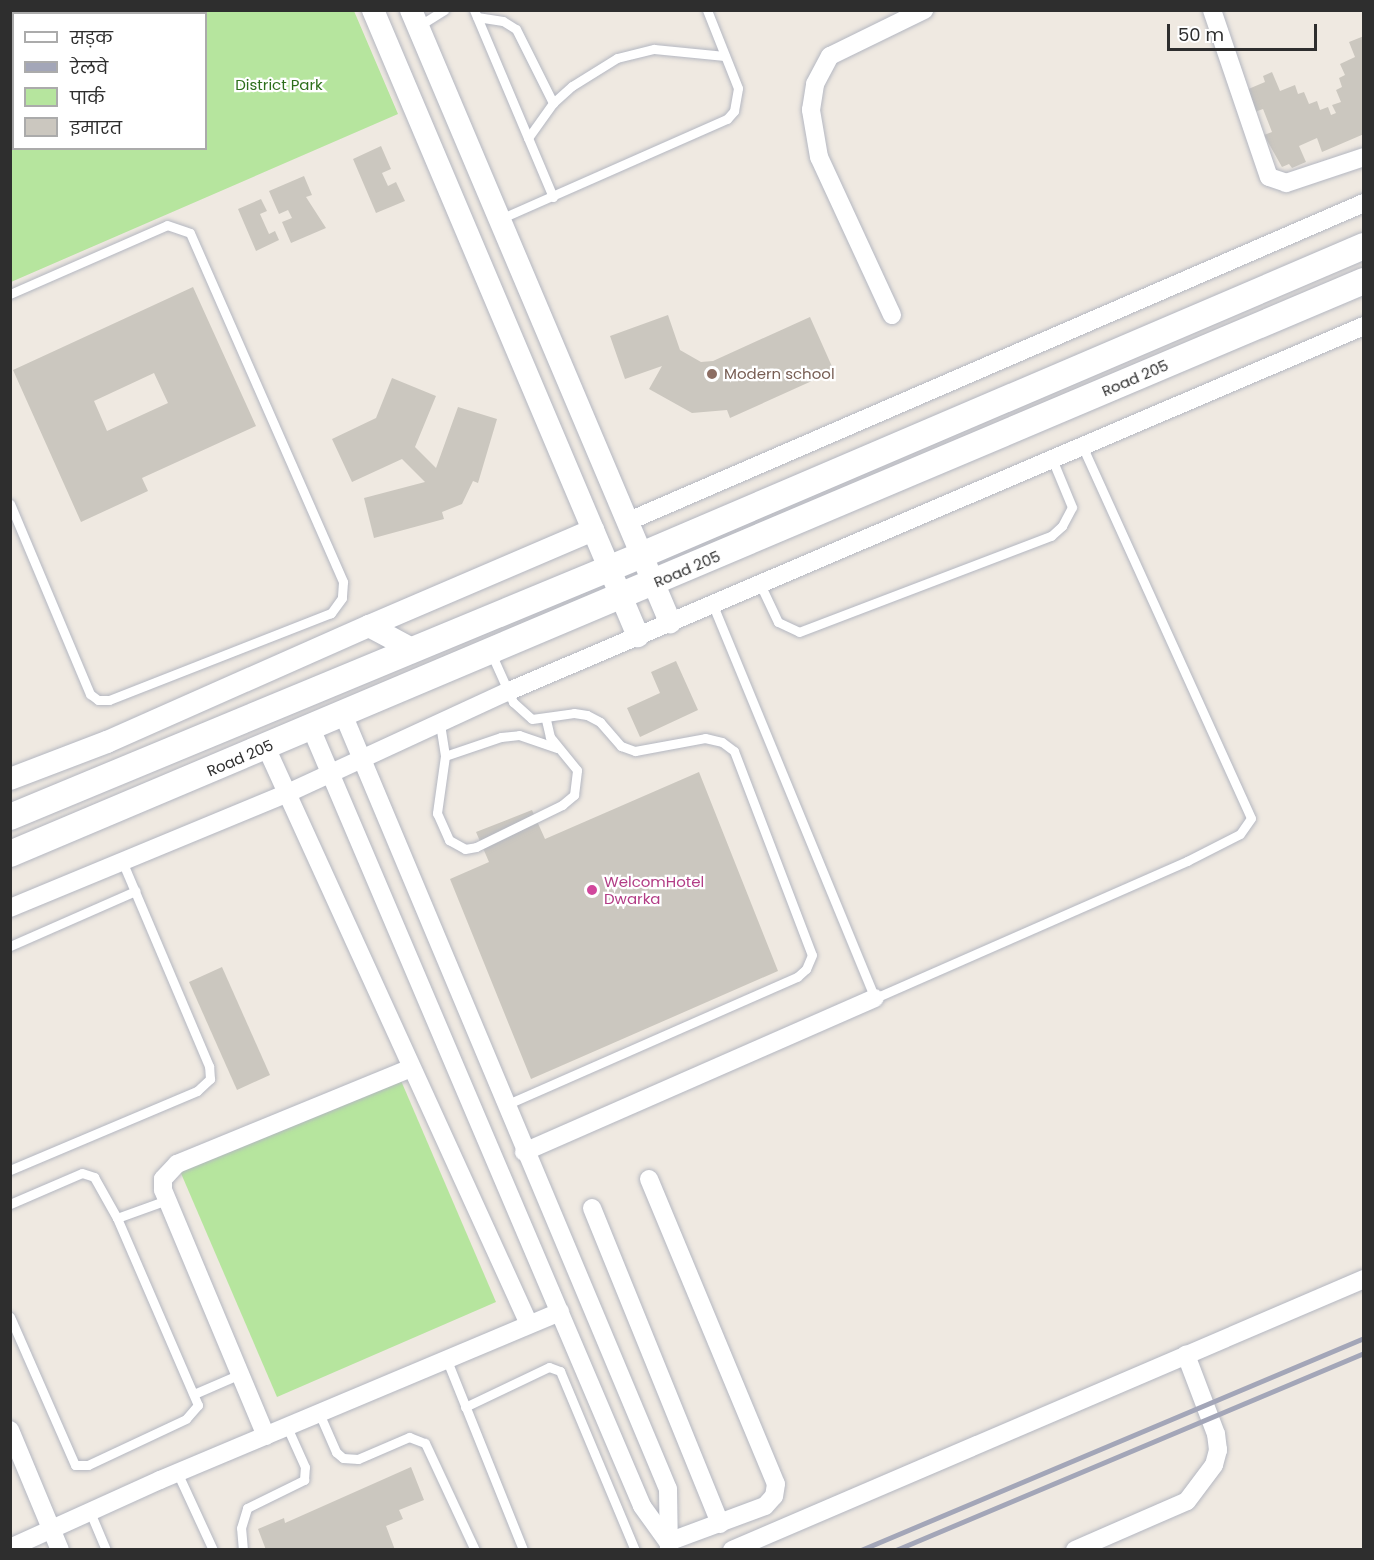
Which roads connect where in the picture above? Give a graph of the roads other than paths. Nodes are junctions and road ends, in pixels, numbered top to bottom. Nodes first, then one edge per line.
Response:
1 (373, 10) edge
2 (444, 10) edge
3 (707, 10) edge
4 (924, 10) edge
5 (1212, 10) edge
6 (475, 14) edge
7 (414, 19) edge
8 (725, 56) junction
9 (553, 104) junction
10 (528, 138) junction
11 (1364, 157) edge
12 (553, 197) junction
13 (1364, 203) edge
14 (500, 219) junction
15 (1364, 246) edge
16 (1364, 281) edge
17 (10, 294) edge
18 (892, 315) dead end
19 (1364, 326) edge
20 (1082, 446) junction
21 (1052, 459) junction
22 (10, 504) edge
23 (629, 521) junction
24 (593, 530) junction
25 (644, 554) junction
26 (609, 566) junction
27 (655, 583) junction
28 (760, 584) junction
29 (621, 595) junction
30 (712, 603) junction
31 (670, 622) junction
32 (369, 626) junction
33 (638, 636) junction
34 (412, 649) junction
35 (491, 651) junction
36 (507, 692) junction
37 (343, 714) junction
38 (546, 720) junction
39 (440, 724) junction
40 (311, 728) junction
41 (266, 747) junction
42 (562, 750) junction
43 (445, 756) junction
44 (361, 758) junction
45 (330, 774) junction
46 (10, 779) edge
47 (288, 793) junction
48 (10, 817) edge
49 (10, 854) edge
50 (122, 861) junction
51 (135, 891) junction
52 (10, 908) edge
53 (10, 946) edge
54 (875, 998) junction
55 (409, 1069) junction
56 (505, 1106) junction
57 (524, 1152) junction
58 (11, 1170) edge
59 (649, 1179) dead end
60 (167, 1200) junction
61 (10, 1204) edge
62 (592, 1208) dead end
63 (117, 1218) junction
64 (1364, 1279) edge
65 (560, 1312) junction
66 (10, 1317) edge
67 (528, 1324) junction
68 (1186, 1355) junction
69 (446, 1358) junction
70 (240, 1374) junction
71 (194, 1394) junction
72 (465, 1407) junction
73 (319, 1413) junction
74 (287, 1427) junction
75 (10, 1430) edge
76 (266, 1436) junction
77 (177, 1472) junction
78 (90, 1512) junction
79 (720, 1524) junction
80 (52, 1530) junction
81 (668, 1546) edge
82 (10, 1548) edge
83 (1077, 1549) edge
84 (60, 1550) edge
85 (106, 1550) edge
86 (213, 1550) edge
87 (243, 1550) edge
88 (475, 1550) edge
89 (523, 1550) edge
90 (635, 1550) edge
91 (732, 1550) edge

1 - 24 street
2 - 7 lane
3 - 8 lane
4 - 18 street
5 - 11 street
6 - 9 lane
6 - 10 lane
7 - 14 street
8 - 9 lane
8 - 12 lane
9 - 10 lane
10 - 12 lane
12 - 14 lane
13 - 23 street
14 - 23 street
15 - 25 main road, Road 205
16 - 27 main road, Road 205
17 - 22 lane
19 - 20 street
20 - 21 street
20 - 54 lane
21 - 28 street
21 - 28 lane
23 - 25 street
24 - 26 street
24 - 32 street
25 - 26 main road, Road 205
25 - 27 street
26 - 29 street
26 - 34 main road, Road 205
27 - 29 main road, Road 205
27 - 31 street
28 - 30 street
29 - 33 street
29 - 35 main road, Road 205
30 - 31 street
30 - 54 lane
31 - 33 street
32 - 34 street
32 - 46 street
33 - 36 street
34 - 48 main road, Road 205
35 - 36 lane
35 - 37 main road, Road 205
36 - 38 lane
36 - 39 street
37 - 40 main road, Road 205
37 - 44 street
38 - 42 lane
38 - 56 lane
39 - 43 lane
39 - 44 street
40 - 41 main road, Road 205
40 - 45 street
41 - 47 street
41 - 49 main road, Road 205
42 - 43 lane
42 - 43 lane
44 - 45 street
44 - 56 street
45 - 47 street
45 - 65 street
47 - 50 street
47 - 55 street
50 - 51 lane
50 - 52 street
51 - 53 lane
51 - 58 lane
54 - 57 street
55 - 60 street
55 - 67 street
56 - 57 street
57 - 81 street
59 - 79 street
60 - 63 lane
60 - 70 street
61 - 63 lane
62 - 79 street
63 - 71 lane
64 - 68 street
65 - 67 street
65 - 81 street
66 - 71 lane
67 - 69 street
68 - 83 street
68 - 91 street
69 - 72 lane
69 - 73 street
70 - 71 lane
70 - 76 street
72 - 89 lane
72 - 90 lane
73 - 74 street
73 - 88 lane
74 - 76 street
74 - 87 lane
75 - 80 street
76 - 77 street
77 - 78 street
77 - 86 lane
78 - 80 street
78 - 85 lane
79 - 81 street
80 - 82 street
80 - 84 street

